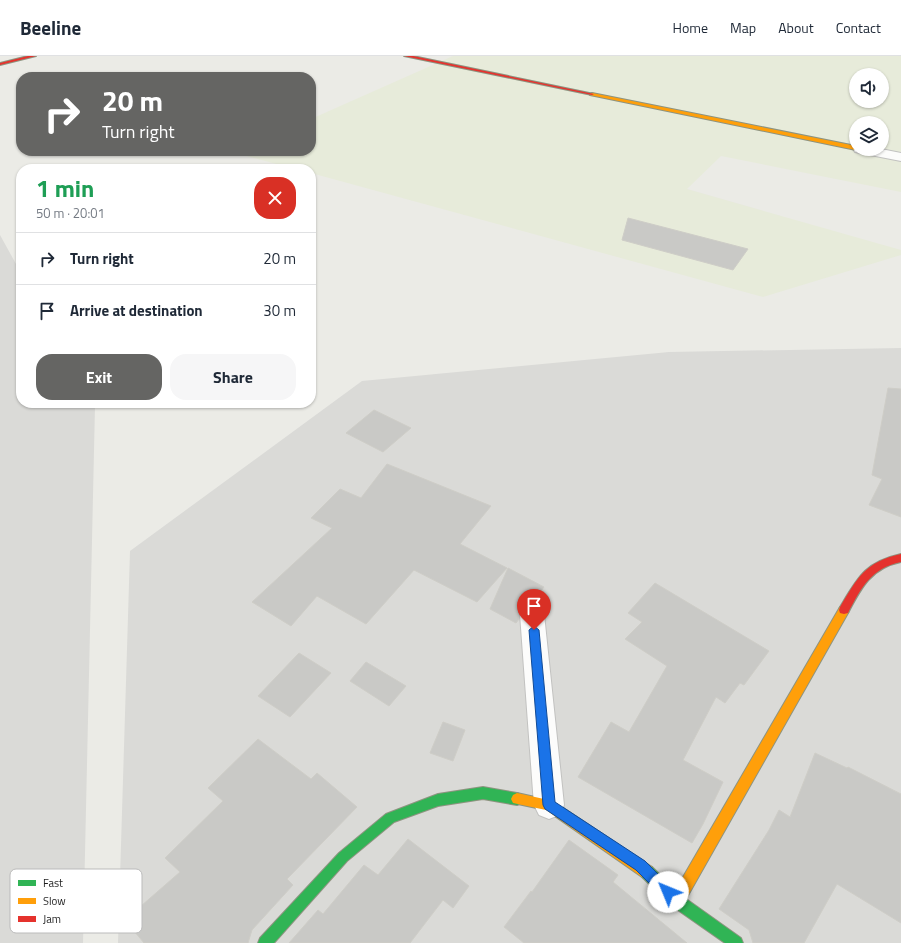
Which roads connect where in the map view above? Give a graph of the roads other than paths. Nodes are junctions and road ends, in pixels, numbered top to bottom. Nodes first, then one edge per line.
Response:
1 (34, 56) edge
2 (406, 56) edge
3 (0, 64) edge
4 (849, 147) edge
5 (889, 155) edge
6 (901, 157) edge
7 (901, 558) edge
8 (532, 614) dead end
9 (550, 805) junction
10 (677, 901) junction
11 (265, 943) edge
12 (736, 943) edge

1 - 3 street
2 - 4 street
5 - 6 street
7 - 10 street
8 - 9 street
9 - 10 street
9 - 11 street
10 - 12 street

